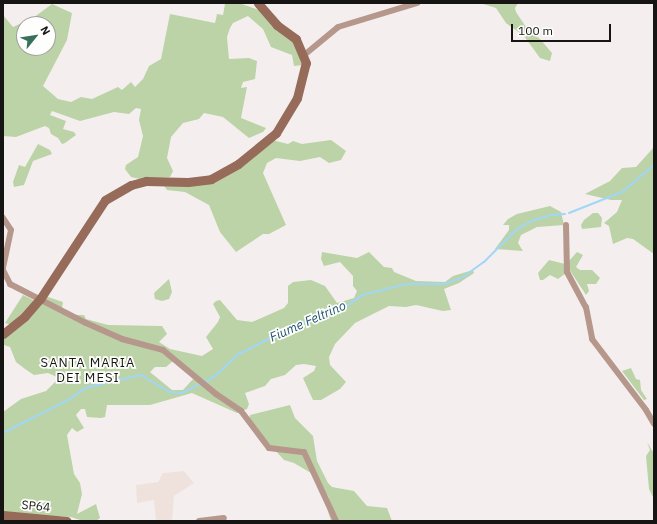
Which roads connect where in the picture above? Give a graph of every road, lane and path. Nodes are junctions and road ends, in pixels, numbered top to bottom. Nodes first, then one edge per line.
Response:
1 (258, 3) edge
2 (417, 3) edge
3 (303, 56) junction
4 (3, 218) edge
5 (566, 225) dead end
6 (3, 269) edge
7 (40, 299) junction
8 (3, 334) edge
9 (654, 424) edge
10 (3, 515) edge
11 (224, 518) dead end
12 (67, 521) edge
13 (199, 521) edge
14 (336, 521) edge

1 - 3 street
2 - 3 street
3 - 7 street
4 - 6 street
5 - 9 street
6 - 7 street
7 - 8 street
7 - 14 street
10 - 12 street, SP64
11 - 13 street

